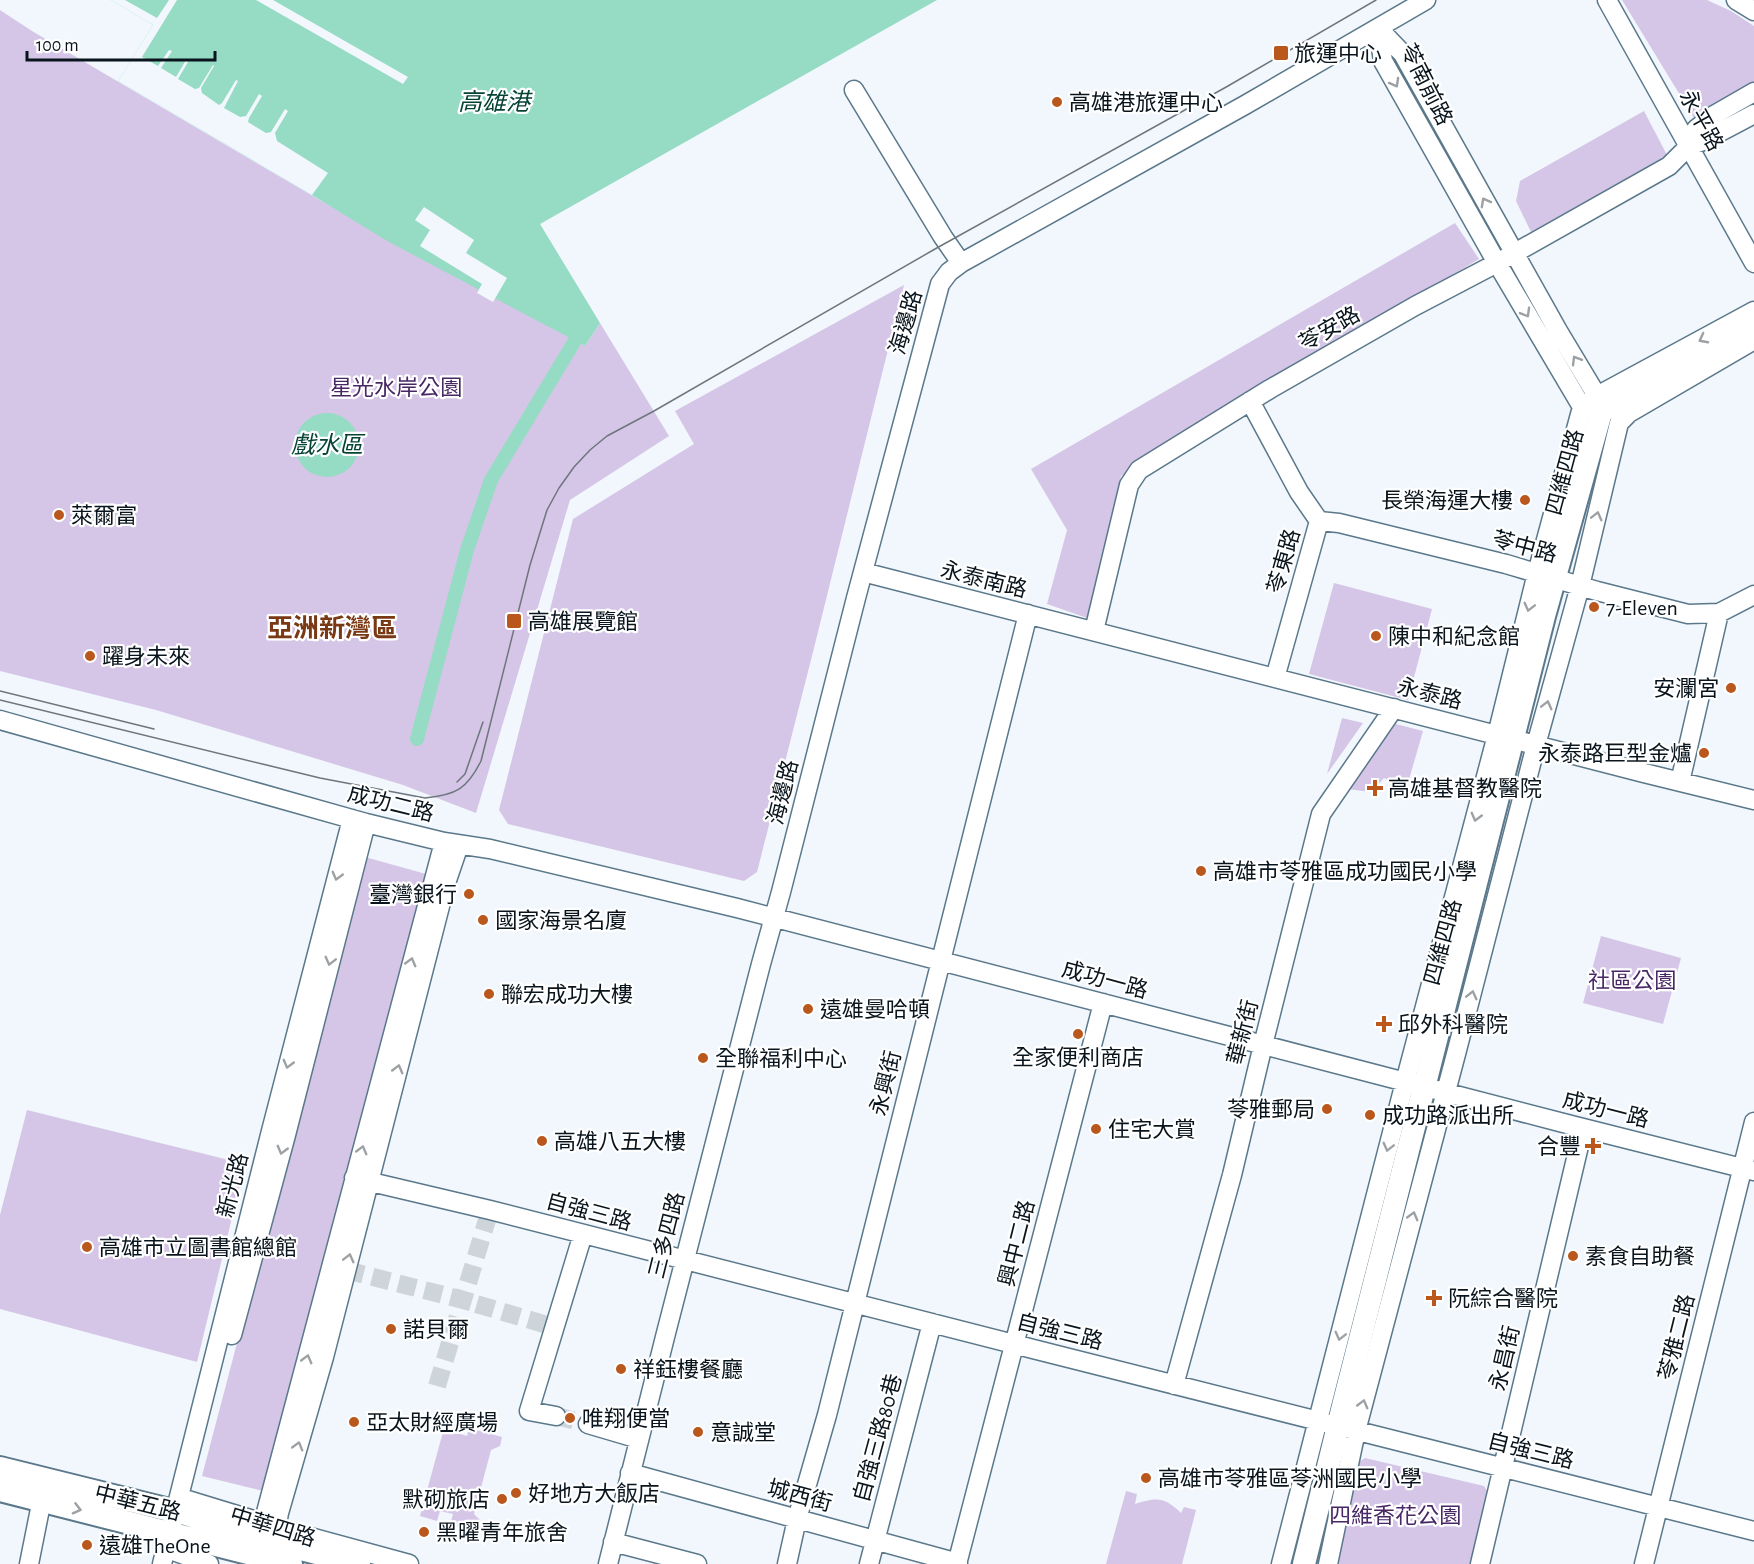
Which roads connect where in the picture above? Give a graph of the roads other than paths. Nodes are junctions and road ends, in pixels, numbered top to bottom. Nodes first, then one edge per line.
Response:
1 (1426, 0) edge
2 (1607, 0) edge
3 (1736, 0) edge
4 (1754, 11) edge
5 (1378, 28) junction
6 (854, 90) dead end
7 (1754, 92) edge
8 (1754, 114) edge
9 (1689, 146) junction
10 (1514, 253) junction
11 (961, 263) junction
12 (1497, 263) junction
13 (1754, 263) edge
14 (1754, 311) edge
15 (1754, 326) edge
16 (1754, 340) edge
17 (1250, 401) junction
18 (1600, 410) junction
19 (1319, 521) junction
20 (862, 572) junction
21 (1545, 576) junction
22 (1580, 586) junction
23 (1754, 595) edge
24 (1719, 613) junction
25 (1028, 615) junction
26 (1094, 632) junction
27 (1275, 678) junction
28 (1394, 708) junction
29 (1, 726) edge
30 (1506, 737) junction
31 (1536, 745) junction
32 (1680, 782) junction
33 (1754, 800) edge
34 (359, 821) junction
35 (452, 843) junction
36 (774, 918) junction
37 (940, 961) junction
38 (1103, 1003) junction
39 (1263, 1045) junction
40 (1415, 1084) junction
41 (1446, 1092) junction
42 (1754, 1122) edge
43 (1584, 1128) junction
44 (1748, 1169) edge
45 (361, 1180) junction
46 (582, 1234) junction
47 (685, 1261) junction
48 (854, 1304) junction
49 (932, 1323) junction
50 (1014, 1344) junction
51 (1174, 1385) junction
52 (556, 1416) tunnel mouth
53 (588, 1424) tunnel mouth
54 (1337, 1426) junction
55 (639, 1439) junction
56 (0, 1468) edge
57 (1503, 1468) junction
58 (630, 1473) junction
59 (0, 1490) edge
60 (44, 1490) junction
61 (1658, 1507) junction
62 (797, 1518) junction
63 (1754, 1531) edge
64 (177, 1534) edge
65 (876, 1540) junction
66 (613, 1542) junction
67 (268, 1548) edge
68 (28, 1564) edge
69 (209, 1564) edge
70 (359, 1564) edge
71 (409, 1564) edge
72 (608, 1564) edge
73 (697, 1564) edge
74 (787, 1564) edge
75 (869, 1564) edge
76 (957, 1564) edge
77 (1281, 1564) edge
78 (1304, 1564) edge
79 (1328, 1564) edge
80 (1480, 1564) edge
81 (1644, 1564) edge

1 - 5 street, 海邊路
2 - 9 street, 永平路
3 - 4 street
10 -> 5 street, 苓南前路
5 - 11 street, 海邊路
5 -> 12 street, 苓南前路
6 - 11 street
7 - 9 street, 苓安路
8 - 9 street, 苓安路
9 - 10 street, 苓安路
9 - 13 street, 永平路
10 - 12 street, 苓安路
18 -> 10 street, 苓南前路
11 - 20 street, 海邊路
12 - 17 street, 苓安路
12 -> 18 street, 苓南前路
14 -> 18 street
15 - 18 main road, 四維四路
16 - 18 street, 四維四路
17 - 19 street, 苓東路
17 - 26 street, 苓安路
18 - 21 main road, 四維四路
22 -> 18 street, 四維四路
19 - 21 street, 苓中路
19 - 27 street, 苓東路
20 - 25 street, 永泰南路
20 - 36 street, 海邊路
21 - 22 street, 苓中路
21 - 30 main road, 四維四路
22 - 24 street, 苓中路
31 -> 22 street, 四維四路
23 - 24 street, 苓中路
24 - 32 street
25 - 26 street, 永泰南路
25 - 37 street, 永興街
26 - 27 street, 永泰路
27 - 28 street, 永泰路
28 - 30 street, 永泰路
28 - 39 street, 華新街
29 - 34 street, 成功二路
30 - 31 street, 永泰路
30 - 40 main road, 四維四路
31 - 32 street, 永泰路
41 -> 31 street, 四維四路
32 - 33 street, 永泰路
34 - 35 street, 成功二路
34 -> 64 street, 新光路
35 - 36 street, 成功二路
45 -> 35 street
36 - 37 street, 成功一路
36 - 47 street, 三多四路
37 - 38 street, 成功一路
37 - 48 street, 永興街
38 - 39 street, 成功一路
38 - 50 street, 興中二路
39 - 40 street, 成功一路
39 - 51 street, 華新街
40 - 41 street
40 - 54 main road, 四維四路
41 - 43 street, 成功一路
54 -> 41 street, 四維四路
42 - 44 street, 苓雅二路
43 - 44 street, 成功一路
43 - 57 street, 永昌街
44 - 61 street, 苓雅二路
45 - 46 street, 自強三路
67 -> 45 street
46 - 47 street, 自強三路
46 - 52 street
47 - 48 street, 自強三路
47 - 55 street, 三多四路
48 - 49 street, 自強三路
48 - 62 street, 永興街
49 - 50 street, 自強三路
49 - 65 street, 自強三路80巷
50 - 51 street, 自強三路
50 - 76 street, 興中二路
51 - 54 street, 自強三路
53 - 55 street
54 - 57 street, 自強三路
54 - 77 street, 四維四路
54 - 78 main road, 四維四路
54 - 79 street, 四維四路
55 - 58 street, 三多四路
56 - 60 main road, 中華五路
57 - 61 street, 自強三路
57 - 80 street, 永昌街
58 - 62 street, 城西街
58 - 66 street, 三多四路
59 - 60 main road, 中華五路
60 - 64 main road, 中華五路
60 - 68 street
61 - 63 street, 自強三路
61 - 81 street, 苓雅二路
62 - 65 street, 城西街
62 - 74 street, 永興街
64 - 67 main road, 中華五路
64 - 69 street
65 - 75 street, 自強三路80巷
65 - 76 street, 城西街
66 - 72 street, 三多四路
66 - 73 street
67 - 70 main road, 中華四路
67 - 71 street, 中華四路

